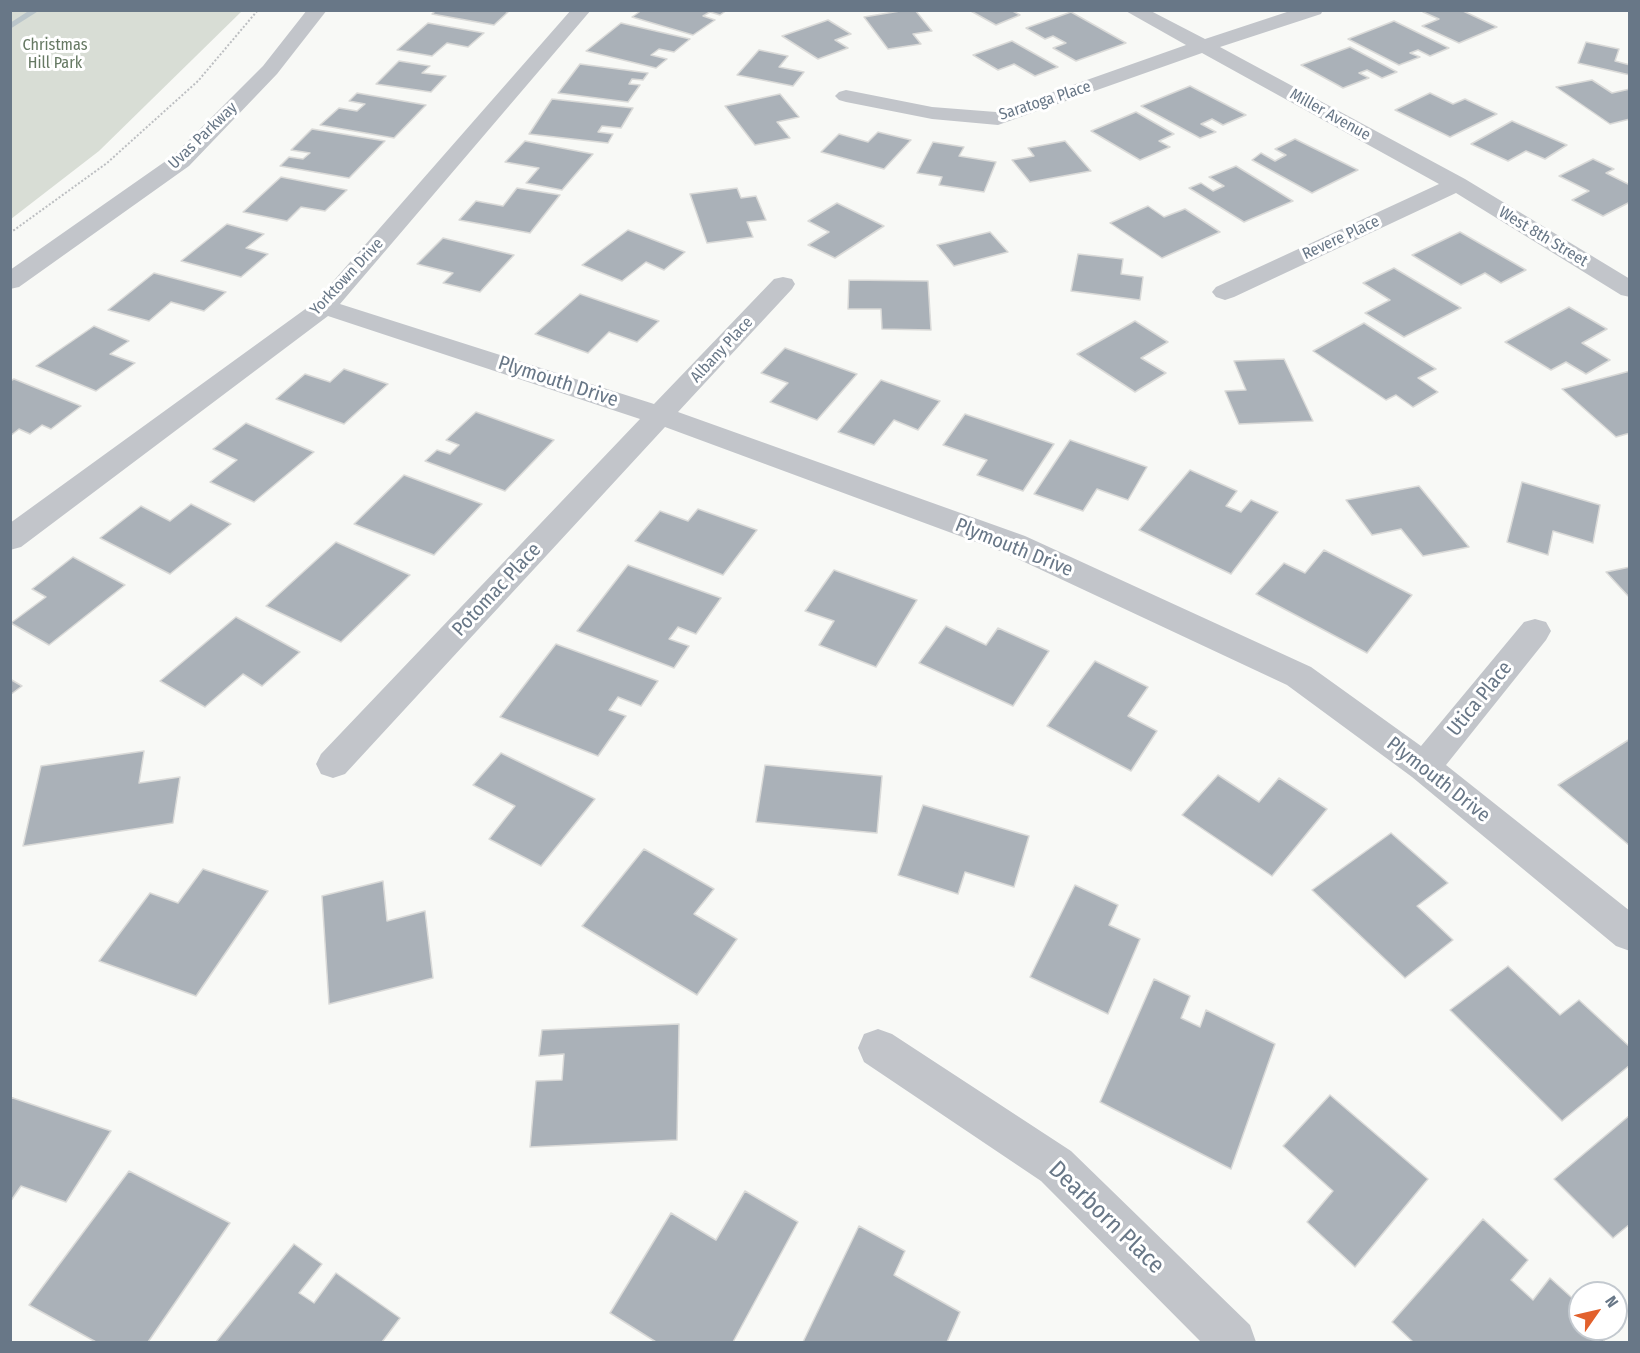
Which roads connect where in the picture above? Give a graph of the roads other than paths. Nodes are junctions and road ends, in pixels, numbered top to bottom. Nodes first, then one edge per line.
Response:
1 (318, 10) edge
2 (582, 10) edge
3 (1133, 10) edge
4 (1314, 10) edge
5 (1203, 46) junction
6 (846, 96) dead end
7 (1457, 184) junction
8 (10, 282) edge
9 (783, 284) dead end
10 (1629, 290) edge
11 (1225, 292) dead end
12 (324, 307) junction
13 (661, 416) junction
14 (10, 539) edge
15 (1536, 631) dead end
16 (333, 764) dead end
17 (1424, 767) junction
18 (1629, 934) edge
19 (878, 1048) dead end
20 (1233, 1342) edge

1 - 8 street, Uvas Parkway
2 - 12 street, Yorktown Drive
3 - 5 street, Miller Avenue
4 - 5 street
5 - 6 street, Saratoga Place
5 - 7 street, Miller Avenue
7 - 10 street, West 8th Street
7 - 11 street, Revere Place
9 - 13 street, Albany Place
12 - 13 street, Plymouth Drive
12 - 14 street, Yorktown Drive
13 - 16 street, Potomac Place
13 - 17 street, Plymouth Drive
15 - 17 street, Utica Place
17 - 18 street, Plymouth Drive
19 - 20 street, Dearborn Place

